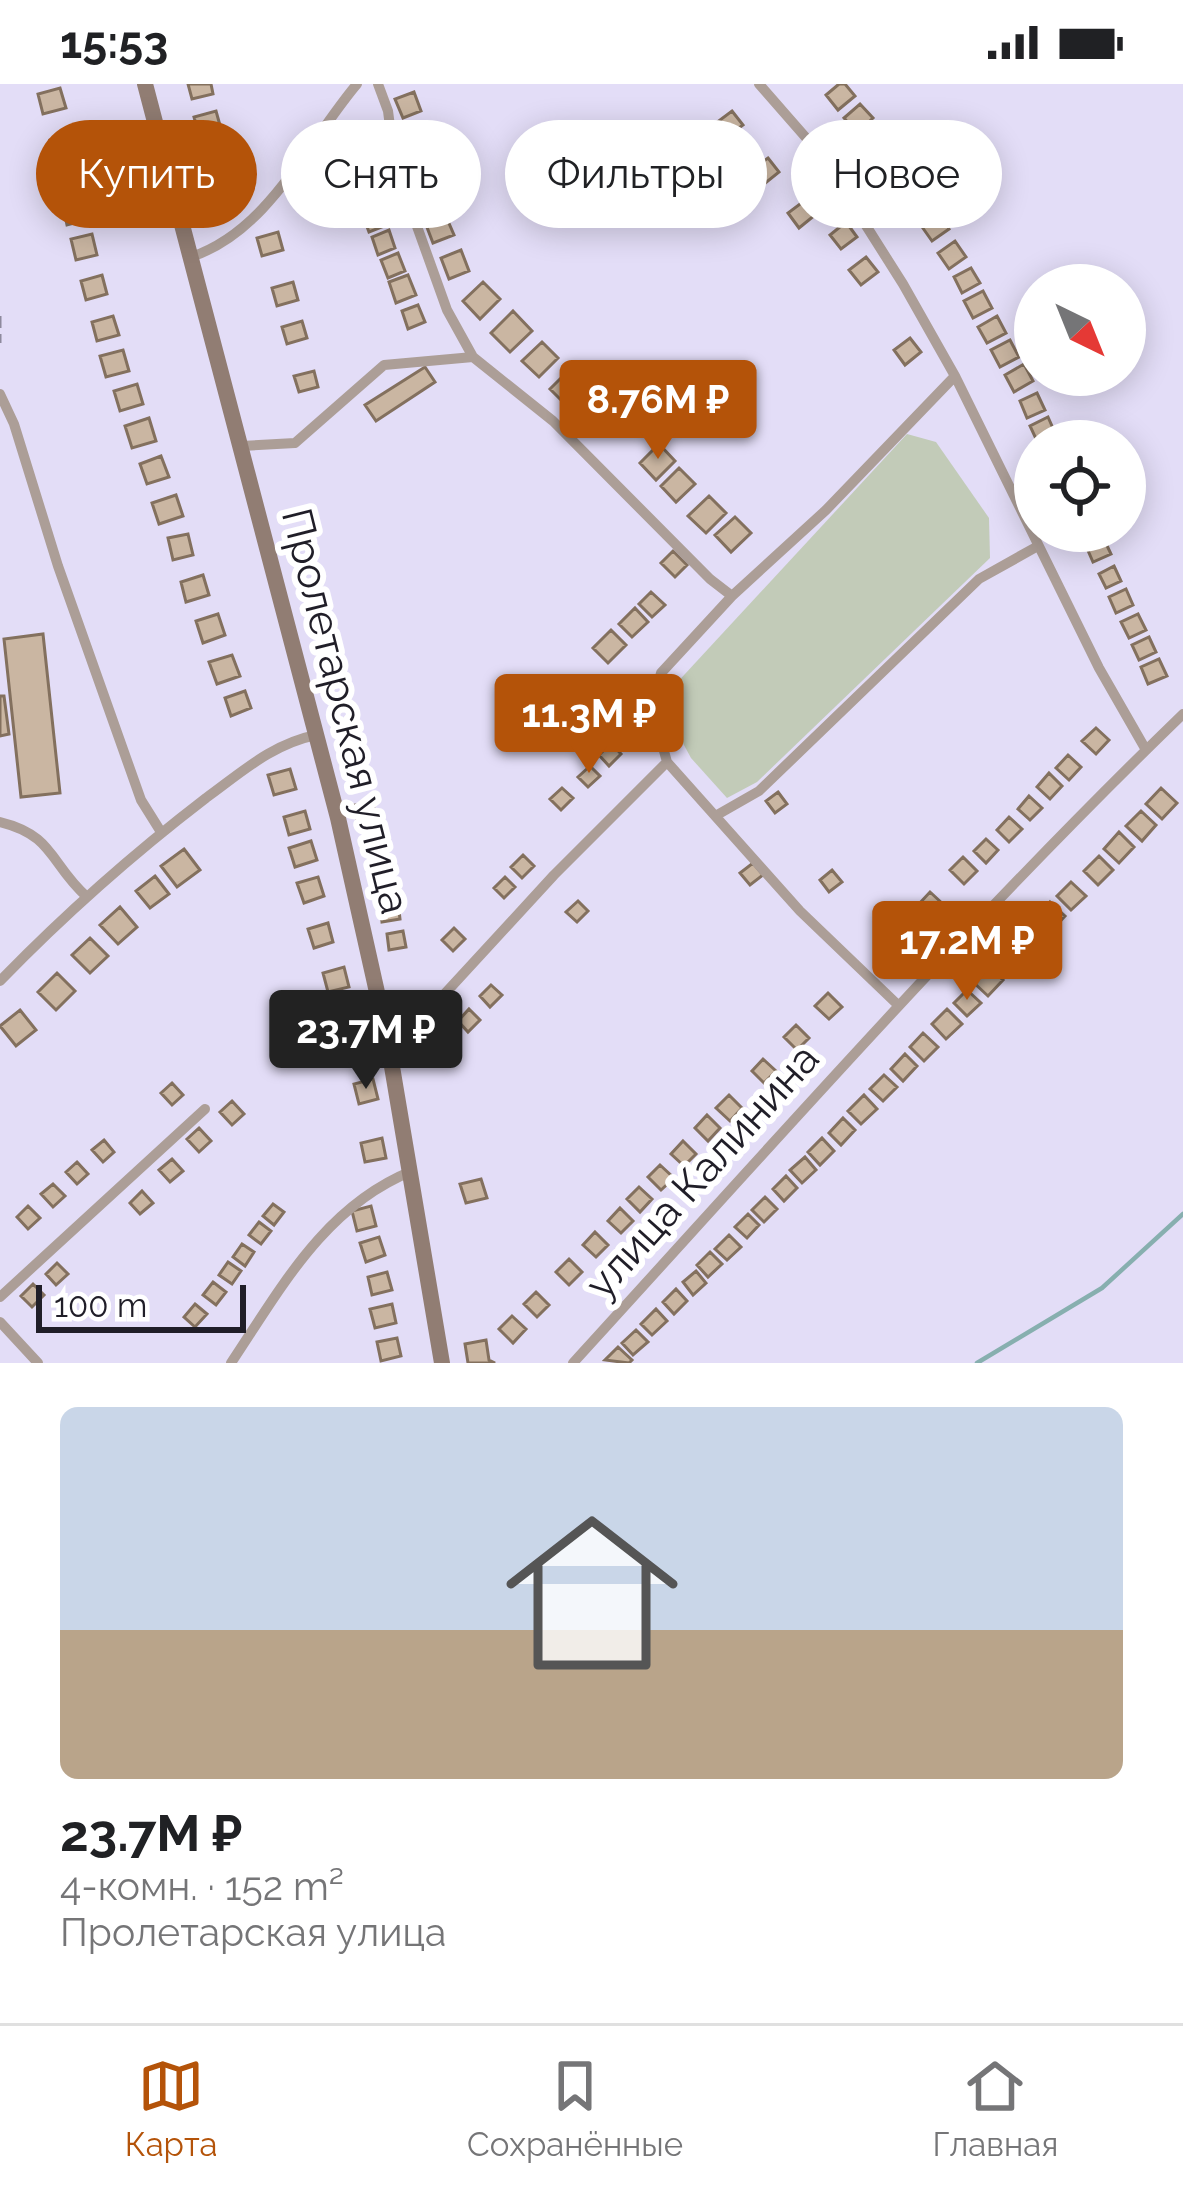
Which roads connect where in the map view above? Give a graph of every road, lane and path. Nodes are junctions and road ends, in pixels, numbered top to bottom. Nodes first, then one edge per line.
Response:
1 (145, 84) edge
2 (357, 84) edge
3 (378, 84) edge
4 (759, 84) edge
5 (191, 257) junction
6 (0, 316) edge
7 (0, 343) edge
8 (473, 357) junction
9 (955, 376) junction
10 (0, 394) edge
11 (242, 446) junction
12 (1014, 497) edge
13 (1027, 552) edge
14 (1041, 552) edge
15 (732, 596) junction
16 (1183, 714) edge
17 (316, 734) junction
18 (1146, 750) junction
19 (667, 762) junction
20 (717, 815) junction
21 (0, 822) edge
22 (161, 832) junction
23 (87, 897) junction
24 (0, 981) edge
25 (898, 1005) junction
26 (387, 1036) junction
27 (205, 1109) dead end
28 (412, 1171) junction
29 (0, 1297) edge
30 (0, 1322) edge
31 (38, 1363) edge
32 (231, 1363) edge
33 (442, 1363) edge
34 (573, 1363) edge

1 - 5 street, Пролетарская улица
2 - 5 street
3 - 8 street
4 - 9 street
5 - 11 street, Пролетарская улица
6 - 7 path
8 - 11 street
8 - 15 street
9 - 12 street
9 - 15 street
10 - 22 street
11 - 17 street, Пролетарская улица
13 - 20 street
14 - 18 street
15 - 19 street
16 - 18 street, улица Калинина
17 - 22 street
17 - 26 street, Пролетарская улица
18 - 25 street, улица Калинина
19 - 20 street
19 - 26 street
20 - 25 street
21 - 23 street
22 - 23 street
23 - 24 street
25 - 34 street, улица Калинина
26 - 28 street, Пролетарская улица
27 - 29 street
28 - 32 street
28 - 33 street, Пролетарская улица
30 - 31 street

